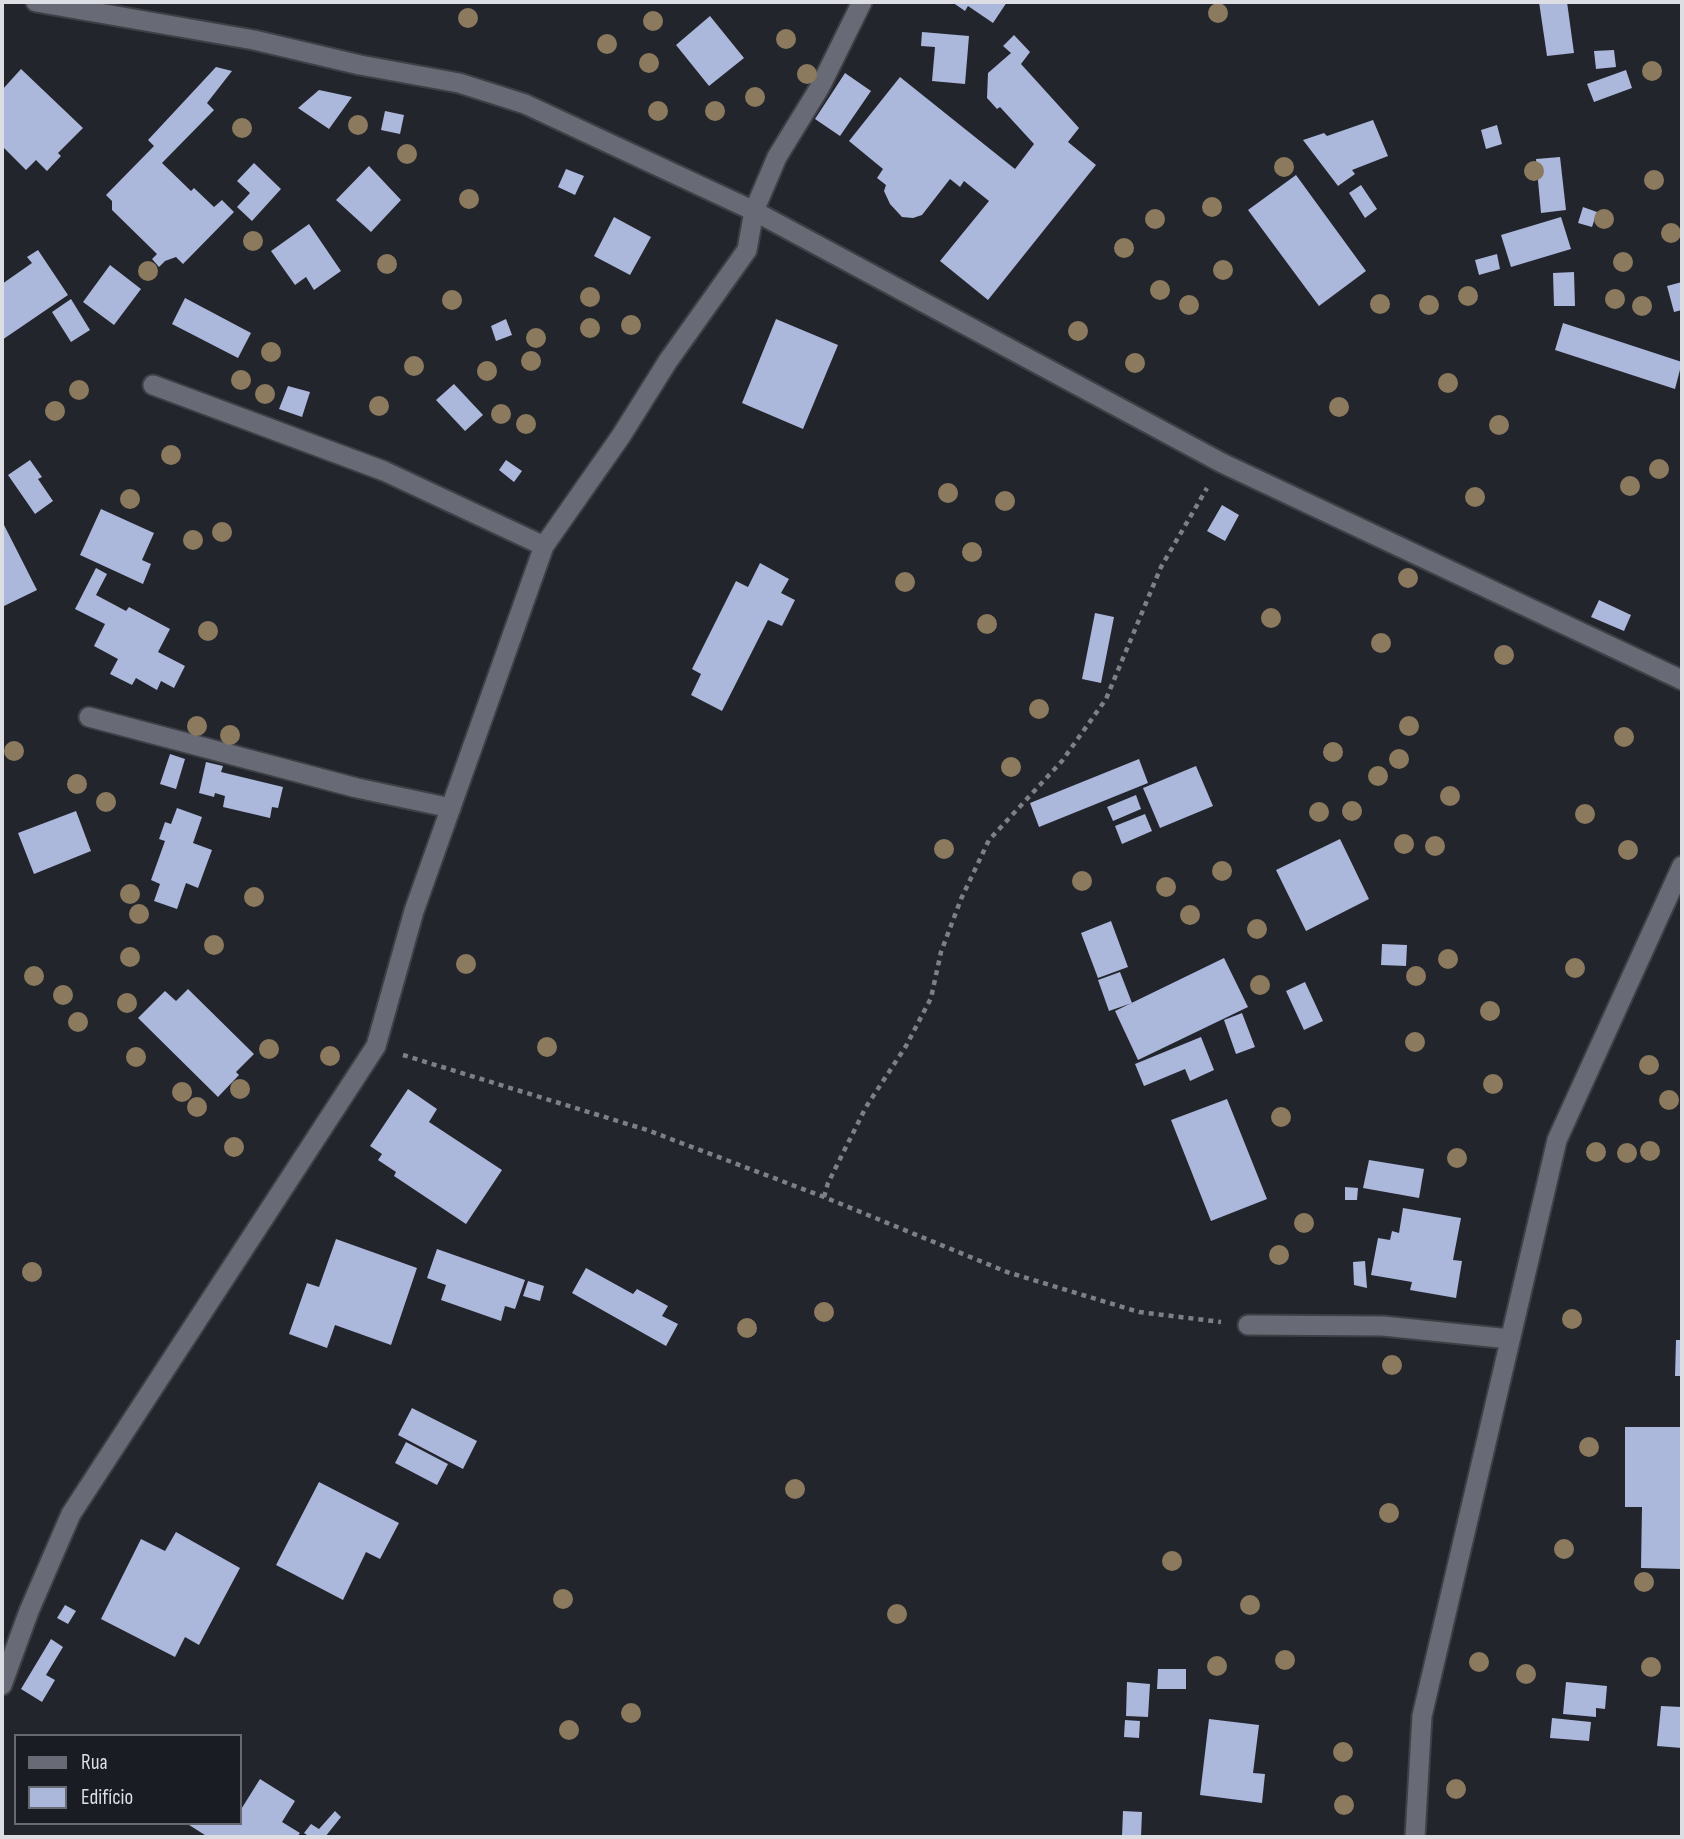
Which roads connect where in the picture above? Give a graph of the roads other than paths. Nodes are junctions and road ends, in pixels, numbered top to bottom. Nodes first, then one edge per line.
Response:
1 (36, 2) edge
2 (862, 2) edge
3 (754, 211) junction
4 (153, 385) dead end
5 (544, 546) junction
6 (1682, 680) edge
7 (89, 717) dead end
8 (451, 808) junction
9 (1682, 866) edge
10 (1248, 1325) road end
11 (1510, 1339) junction
12 (2, 1685) edge
13 (1415, 1837) edge

1 - 3 street
2 - 3 street
3 - 5 street
3 - 6 street
4 - 5 street
5 - 8 street
7 - 8 street
8 - 12 street
9 - 11 street
10 - 11 street
11 - 13 street

